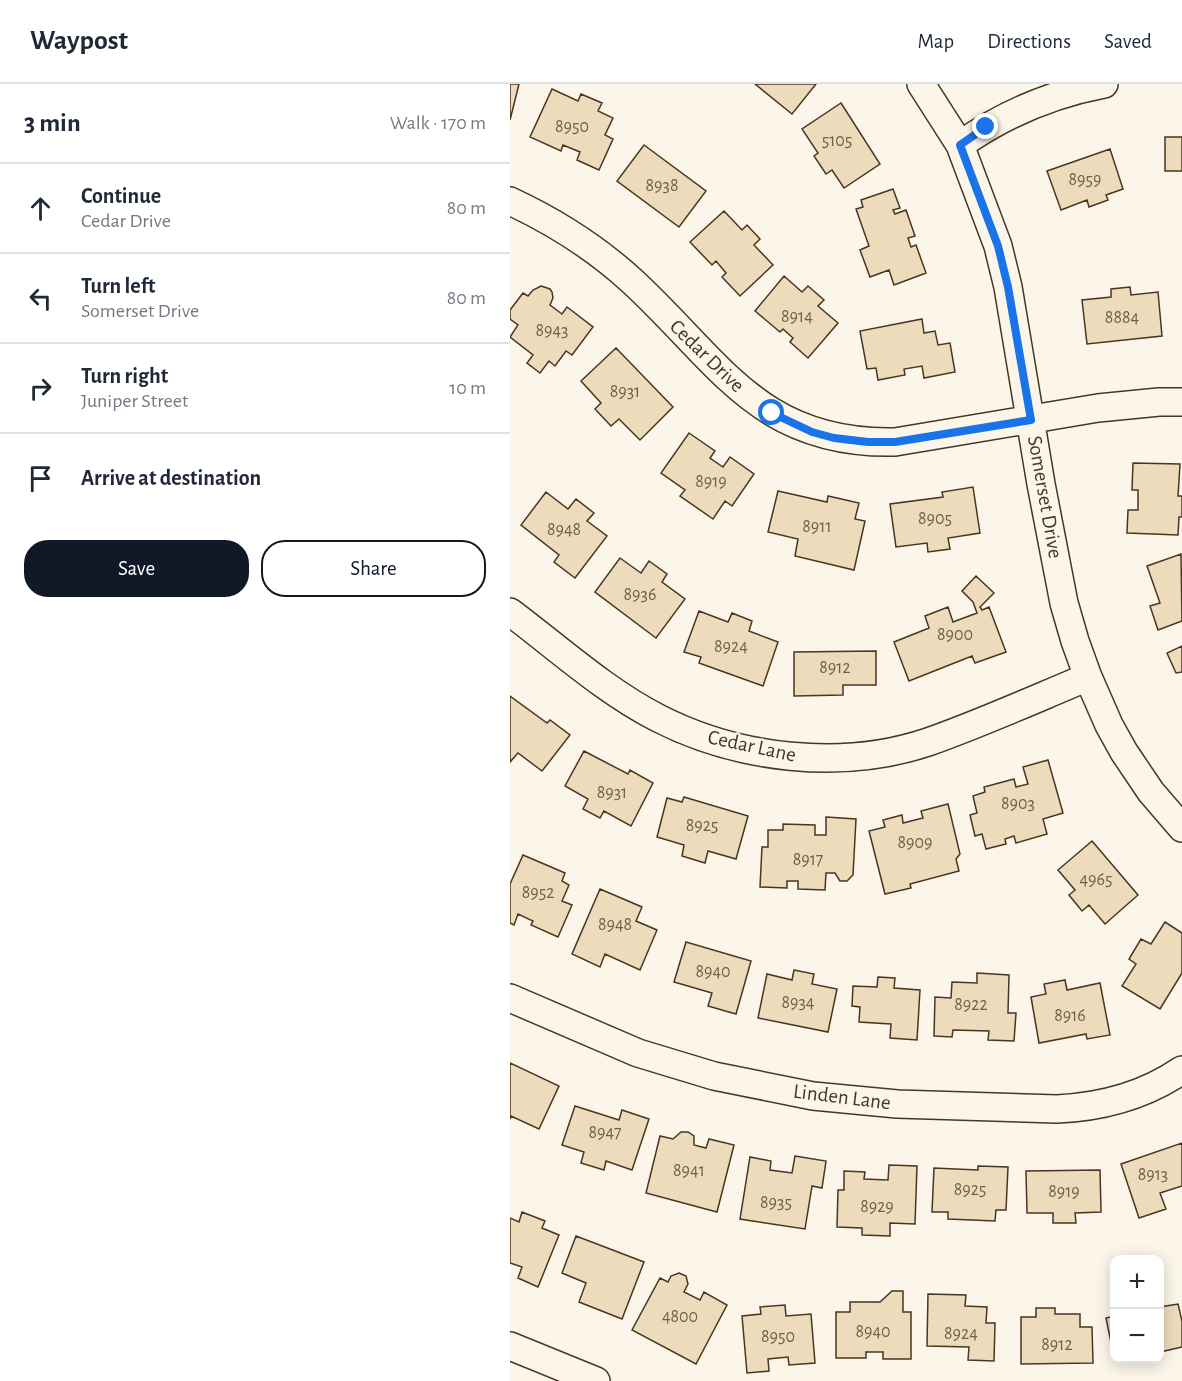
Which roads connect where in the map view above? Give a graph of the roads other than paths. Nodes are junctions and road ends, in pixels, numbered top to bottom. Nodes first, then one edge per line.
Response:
1 (921, 84) edge
2 (1104, 84) edge
3 (960, 145) junction
4 (510, 201) edge
5 (1182, 402) edge
6 (1031, 420) junction
7 (510, 612) edge
8 (1088, 677) junction
9 (1182, 828) edge
10 (510, 998) edge
11 (1182, 1070) edge
12 (510, 1346) edge
13 (596, 1381) edge

1 - 3 street, Somerset Drive
2 - 3 street
3 - 6 street, Somerset Drive
4 - 6 street, Cedar Drive
5 - 6 street, Cedar Drive
6 - 8 street, Somerset Drive
7 - 8 street, Cedar Lane
8 - 9 street, Somerset Drive
10 - 11 street, Linden Lane
12 - 13 street

